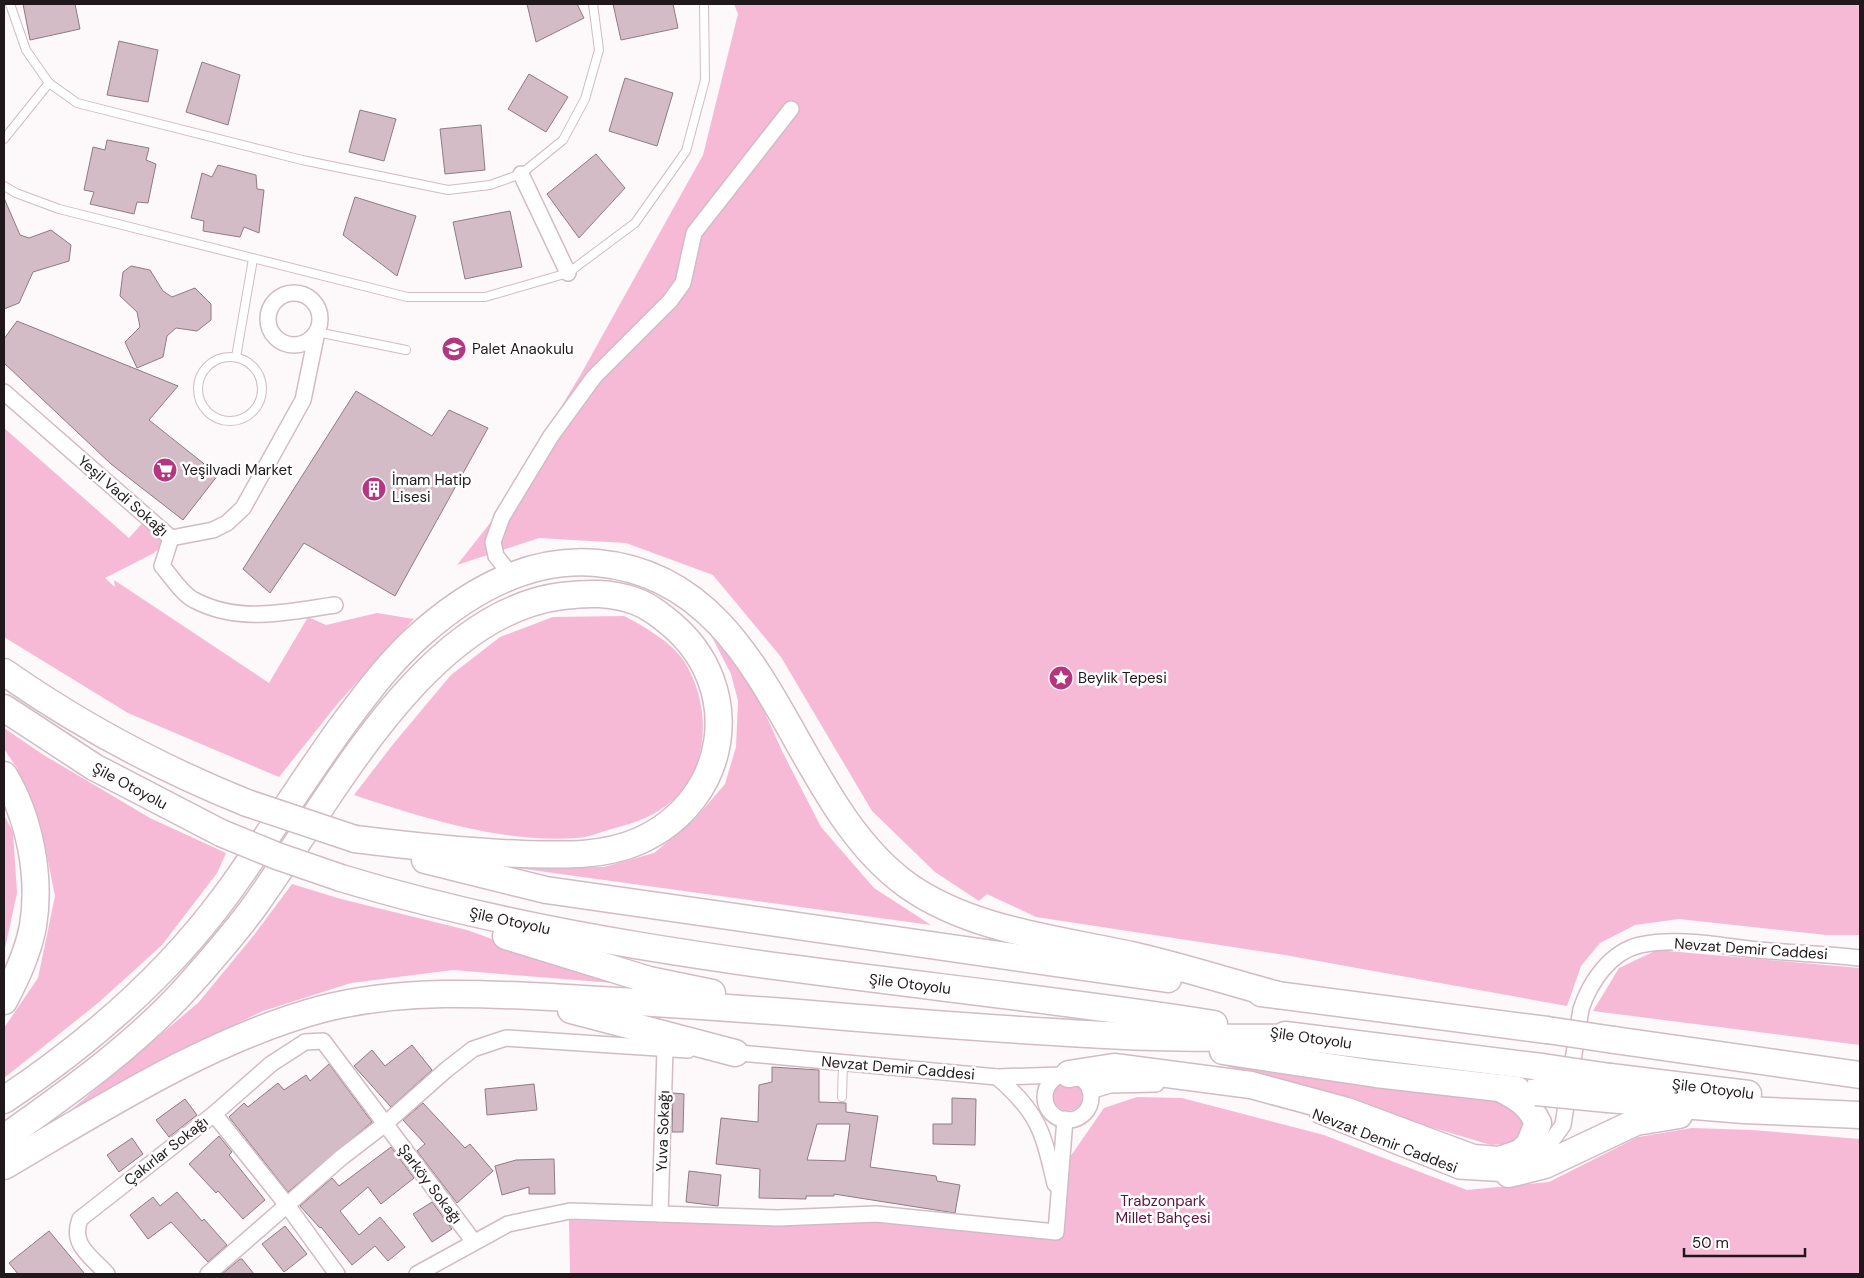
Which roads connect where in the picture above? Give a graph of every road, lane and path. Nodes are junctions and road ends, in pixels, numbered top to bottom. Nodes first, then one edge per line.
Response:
1 (10, 4) edge
2 (593, 4) edge
3 (704, 4) edge
4 (49, 83) junction
5 (792, 109) dead end
6 (4, 139) edge
7 (521, 174) junction
8 (4, 186) edge
9 (253, 259) junction
10 (568, 273) junction
11 (317, 332) joint
12 (406, 350) dead end
13 (236, 357) junction
14 (4, 392) edge
15 (171, 538) junction
16 (512, 576) junction
17 (335, 605) dead end
18 (4, 672) edge
19 (4, 708) edge
20 (4, 775) edge
21 (355, 839) junction
22 (400, 896) junction
23 (1860, 958) edge
24 (515, 995) junction
25 (1278, 995) junction
26 (4, 1001) edge
27 (819, 1015) junction
28 (1129, 1036) junction
29 (1301, 1038) junction
30 (305, 1042) joint
31 (665, 1049) junction
32 (735, 1053) junction
33 (843, 1063) junction
34 (1065, 1074) junction
35 (1860, 1075) edge
36 (997, 1077) junction
37 (1500, 1088) junction
38 (1609, 1088) junction
39 (1090, 1091) junction
40 (842, 1097) dead end
41 (4, 1100) edge
42 (1860, 1109) edge
43 (1744, 1110) junction
44 (214, 1114) junction
45 (1860, 1115) edge
46 (1058, 1116) junction
47 (385, 1124) junction
48 (4, 1138) edge
49 (4, 1166) edge
50 (1509, 1174) junction
51 (1058, 1200) junction
52 (287, 1205) junction
53 (660, 1214) junction
54 (474, 1242) junction
55 (107, 1274) edge
56 (208, 1274) edge
57 (337, 1274) edge
58 (417, 1274) edge

1 - 4 lane
2 - 7 lane
3 - 10 lane
4 - 6 lane
4 - 7 lane
5 - 16 street
7 - 10 street
8 - 9 lane
9 - 10 lane
9 - 13 lane
11 - 12 lane, Yeşil Vadi Sokağı
11 - 15 street, Yeşil Vadi Sokağı
13 - 13 lane
14 - 15 street, Yeşil Vadi Sokağı
15 - 17 street
16 - 25 highway
16 - 41 highway
18 - 21 highway, bridge
19 - 22 highway, Şile Otoyolu, bridge
20 - 26 highway
21 - 25 highway
21 - 48 highway
22 - 27 highway
22 - 29 highway, Şile Otoyolu
23 - 50 street, Nevzat Demir Caddesi
24 - 27 highway
24 - 32 highway
24 - 49 highway
25 - 35 highway, bridge
27 - 28 highway
28 - 29 highway
28 - 37 highway
29 - 38 highway, Şile Otoyolu, bridge
30 - 44 street, Çakırlar Sokağı
30 - 47 street, Şarköy Sokağı
31 - 32 street, Nevzat Demir Caddesi
31 - 47 street, Nevzat Demir Caddesi
31 - 53 street, Yuva Sokağı
32 - 33 street, Nevzat Demir Caddesi
33 - 36 street, Nevzat Demir Caddesi
33 - 40 lane
34 - 36 street, Nevzat Demir Caddesi
34 - 37 highway
34 - 39 street
34 - 46 street
36 - 46 street
36 - 51 street
37 - 38 highway, bridge
38 - 42 highway, Şile Otoyolu
38 - 43 highway
39 - 46 street
39 - 50 street, Nevzat Demir Caddesi
43 - 45 highway
43 - 50 highway
44 - 52 street
44 - 55 street, Çakırlar Sokağı
46 - 51 street
47 - 52 street, Nevzat Demir Caddesi
47 - 54 street, Şarköy Sokağı
51 - 53 street
52 - 56 street, Nevzat Demir Caddesi
52 - 57 street
53 - 54 street
54 - 58 street

